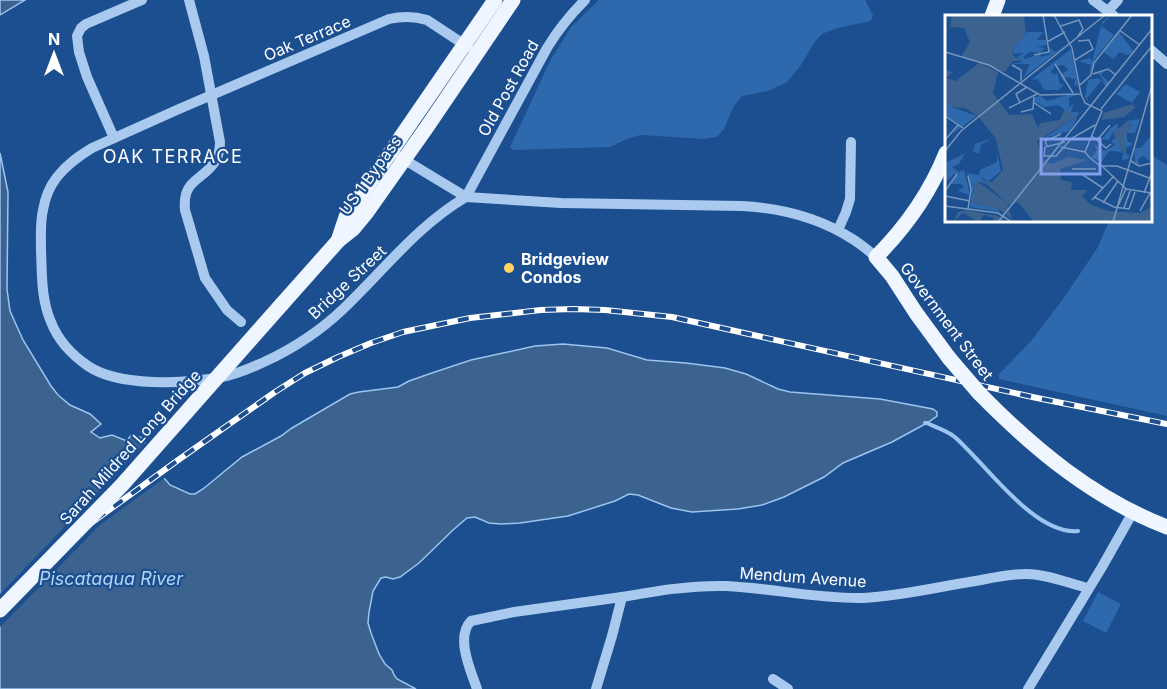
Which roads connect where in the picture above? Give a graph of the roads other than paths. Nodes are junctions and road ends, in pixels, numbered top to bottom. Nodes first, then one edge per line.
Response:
1 (142, 0) edge
2 (189, 0) edge
3 (495, 0) edge
4 (513, 0) edge
5 (585, 0) edge
6 (998, 0) edge
7 (1093, 0) edge
8 (1118, 0) edge
9 (1111, 14) edge
10 (992, 15) edge
11 (471, 49) junction
12 (1152, 51) edge
13 (1167, 64) edge
14 (212, 94) junction
15 (114, 138) junction
16 (851, 142) dead end
17 (391, 152) junction
18 (945, 156) edge
19 (405, 159) junction
20 (56, 177) joint
21 (466, 197) junction
22 (838, 230) junction
23 (338, 241) junction
24 (876, 257) junction
25 (282, 304) joint
26 (241, 322) dead end
27 (1133, 513) junction
28 (1167, 527) edge
29 (1088, 588) junction
30 (622, 597) junction
31 (0, 610) edge
32 (773, 679) dead end
33 (477, 689) edge
34 (596, 689) edge
35 (788, 689) edge
36 (1028, 689) edge

1 - 15 street
2 - 14 street
3 - 11 main road
4 - 11 main road
5 - 21 street, Old Post Road
6 - 10 main road
7 - 9 street
8 - 9 street
11 - 14 street, Oak Terrace
11 - 17 main road
11 - 19 main road, US 1 Bypass
12 - 13 street
14 - 15 street, Oak Terrace
14 - 26 street
15 - 20 street, Oak Terrace
16 - 22 street
17 - 19 street
17 - 23 main road
18 - 24 main road
19 - 21 street
19 - 23 main road, US 1 Bypass
20 - 21 street, Bridge Street
21 - 22 street
22 - 24 street
23 - 25 main road, US 1 Bypass
24 - 27 main road, Government Street, bridge
25 - 31 main road, Sarah Mildred Long Bridge, bridge
27 - 28 main road, Government Street
27 - 29 street
29 - 30 street, Mendum Avenue
29 - 36 street
30 - 33 street, Mendum Avenue
30 - 34 street
32 - 35 street

